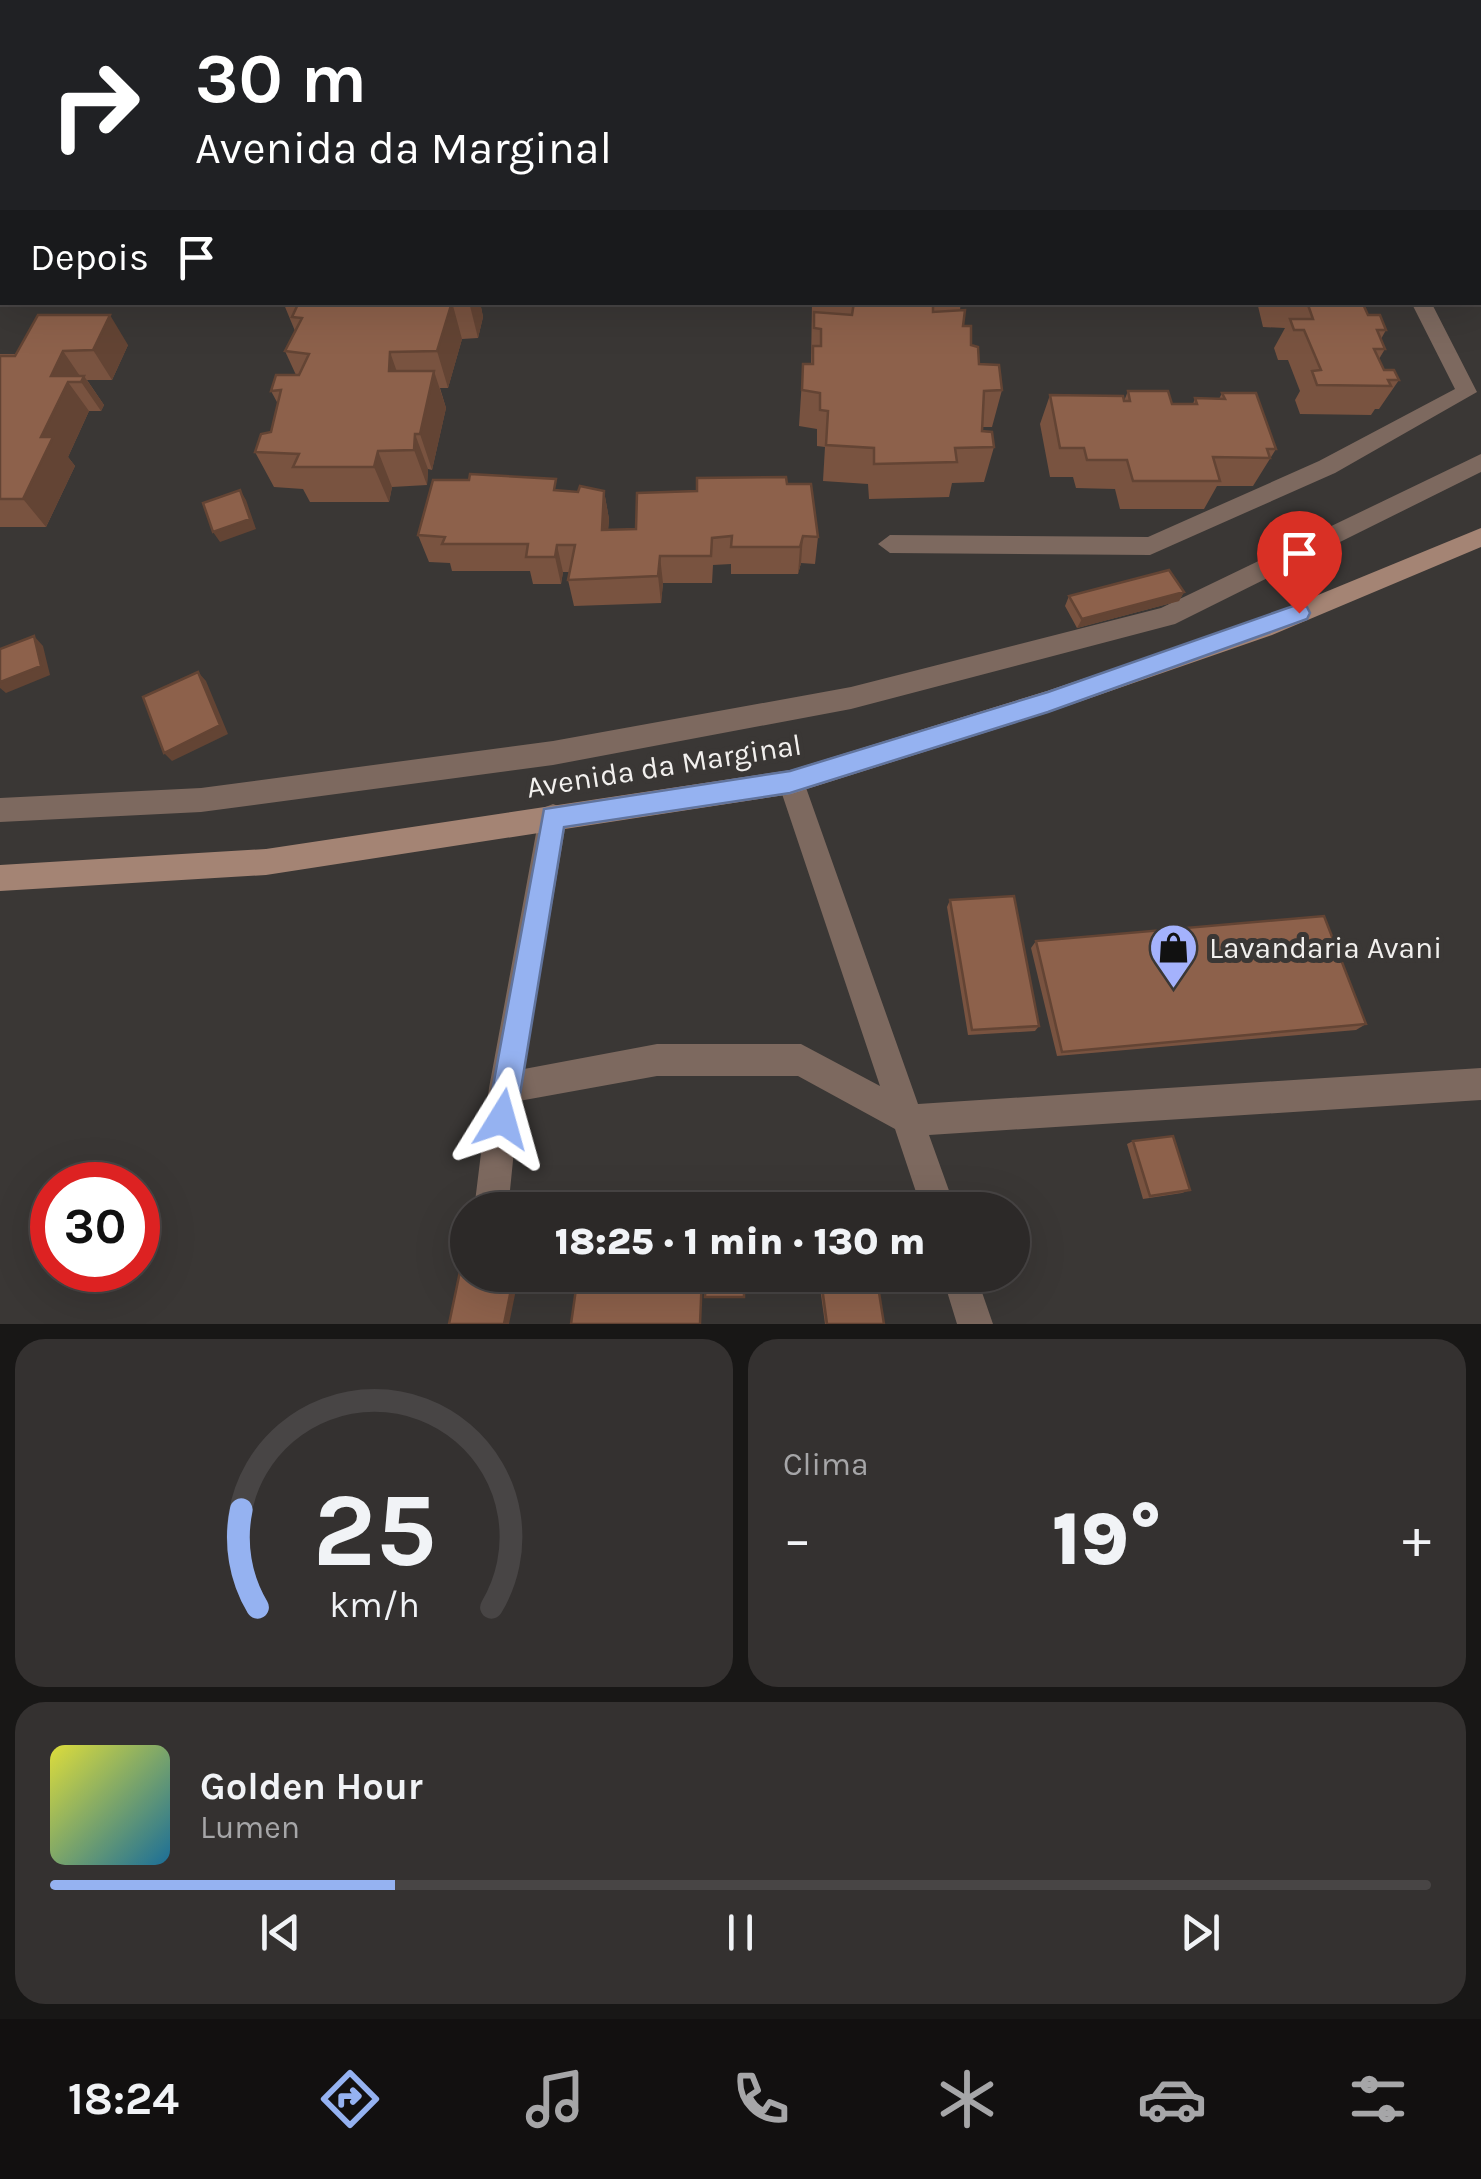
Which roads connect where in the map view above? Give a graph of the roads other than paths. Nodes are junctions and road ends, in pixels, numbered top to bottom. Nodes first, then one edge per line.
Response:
1 (1423, 305) edge
2 (1481, 462) edge
3 (1481, 537) edge
4 (890, 544) dead end
5 (790, 782) junction
6 (0, 810) edge
7 (553, 817) junction
8 (0, 878) edge
9 (1481, 1084) edge
10 (505, 1088) junction
11 (911, 1120) junction
12 (494, 1192) edge
13 (933, 1192) edge
14 (965, 1292) edge
15 (975, 1324) edge

1 - 4 street
2 - 6 street
3 - 5 main road, Avenida da Marginal
5 - 7 main road, Avenida da Marginal
5 - 11 street
7 - 8 main road, Avenida da Marginal
7 - 10 street
9 - 11 street
10 - 11 street
10 - 12 street
11 - 13 street
14 - 15 street

